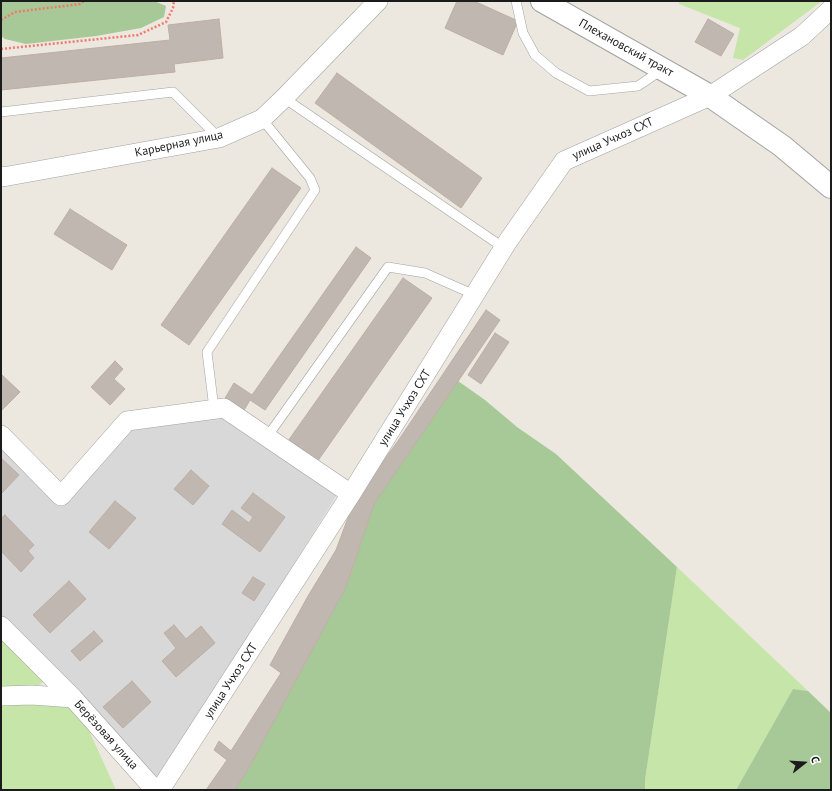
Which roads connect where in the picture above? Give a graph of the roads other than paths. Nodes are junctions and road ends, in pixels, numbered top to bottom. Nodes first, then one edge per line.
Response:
1 (378, 1) edge
2 (516, 1) edge
3 (542, 1) edge
4 (831, 9) edge
5 (663, 69) junction
6 (710, 96) junction
7 (284, 98) junction
8 (1, 112) edge
9 (262, 119) junction
10 (219, 138) junction
11 (2, 179) edge
12 (831, 187) edge
13 (504, 248) junction
14 (475, 294) junction
15 (214, 409) junction
16 (1, 435) edge
17 (267, 437) junction
18 (351, 494) junction
19 (1, 626) edge
20 (1, 696) edge
21 (73, 698) junction
22 (155, 790) edge
23 (160, 790) edge

1 - 7 street, Карьерная улица
2 - 5 lane
3 - 5 street, Плехановский тракт
4 - 6 street
5 - 6 street, Плехановский тракт
6 - 12 street, Плехановский тракт
6 - 13 street, улица Учхоз СХТ
7 - 9 street, Карьерная улица
7 - 13 lane
8 - 10 lane
9 - 10 street, Карьерная улица
9 - 15 lane
10 - 11 street, Карьерная улица
13 - 14 street, улица Учхоз СХТ
14 - 17 lane
14 - 18 street, улица Учхоз СХТ
15 - 16 street
15 - 17 street
17 - 18 street
18 - 23 street, улица Учхоз СХТ
19 - 21 street
20 - 21 street, Берёзовая улица
21 - 22 street, Берёзовая улица

